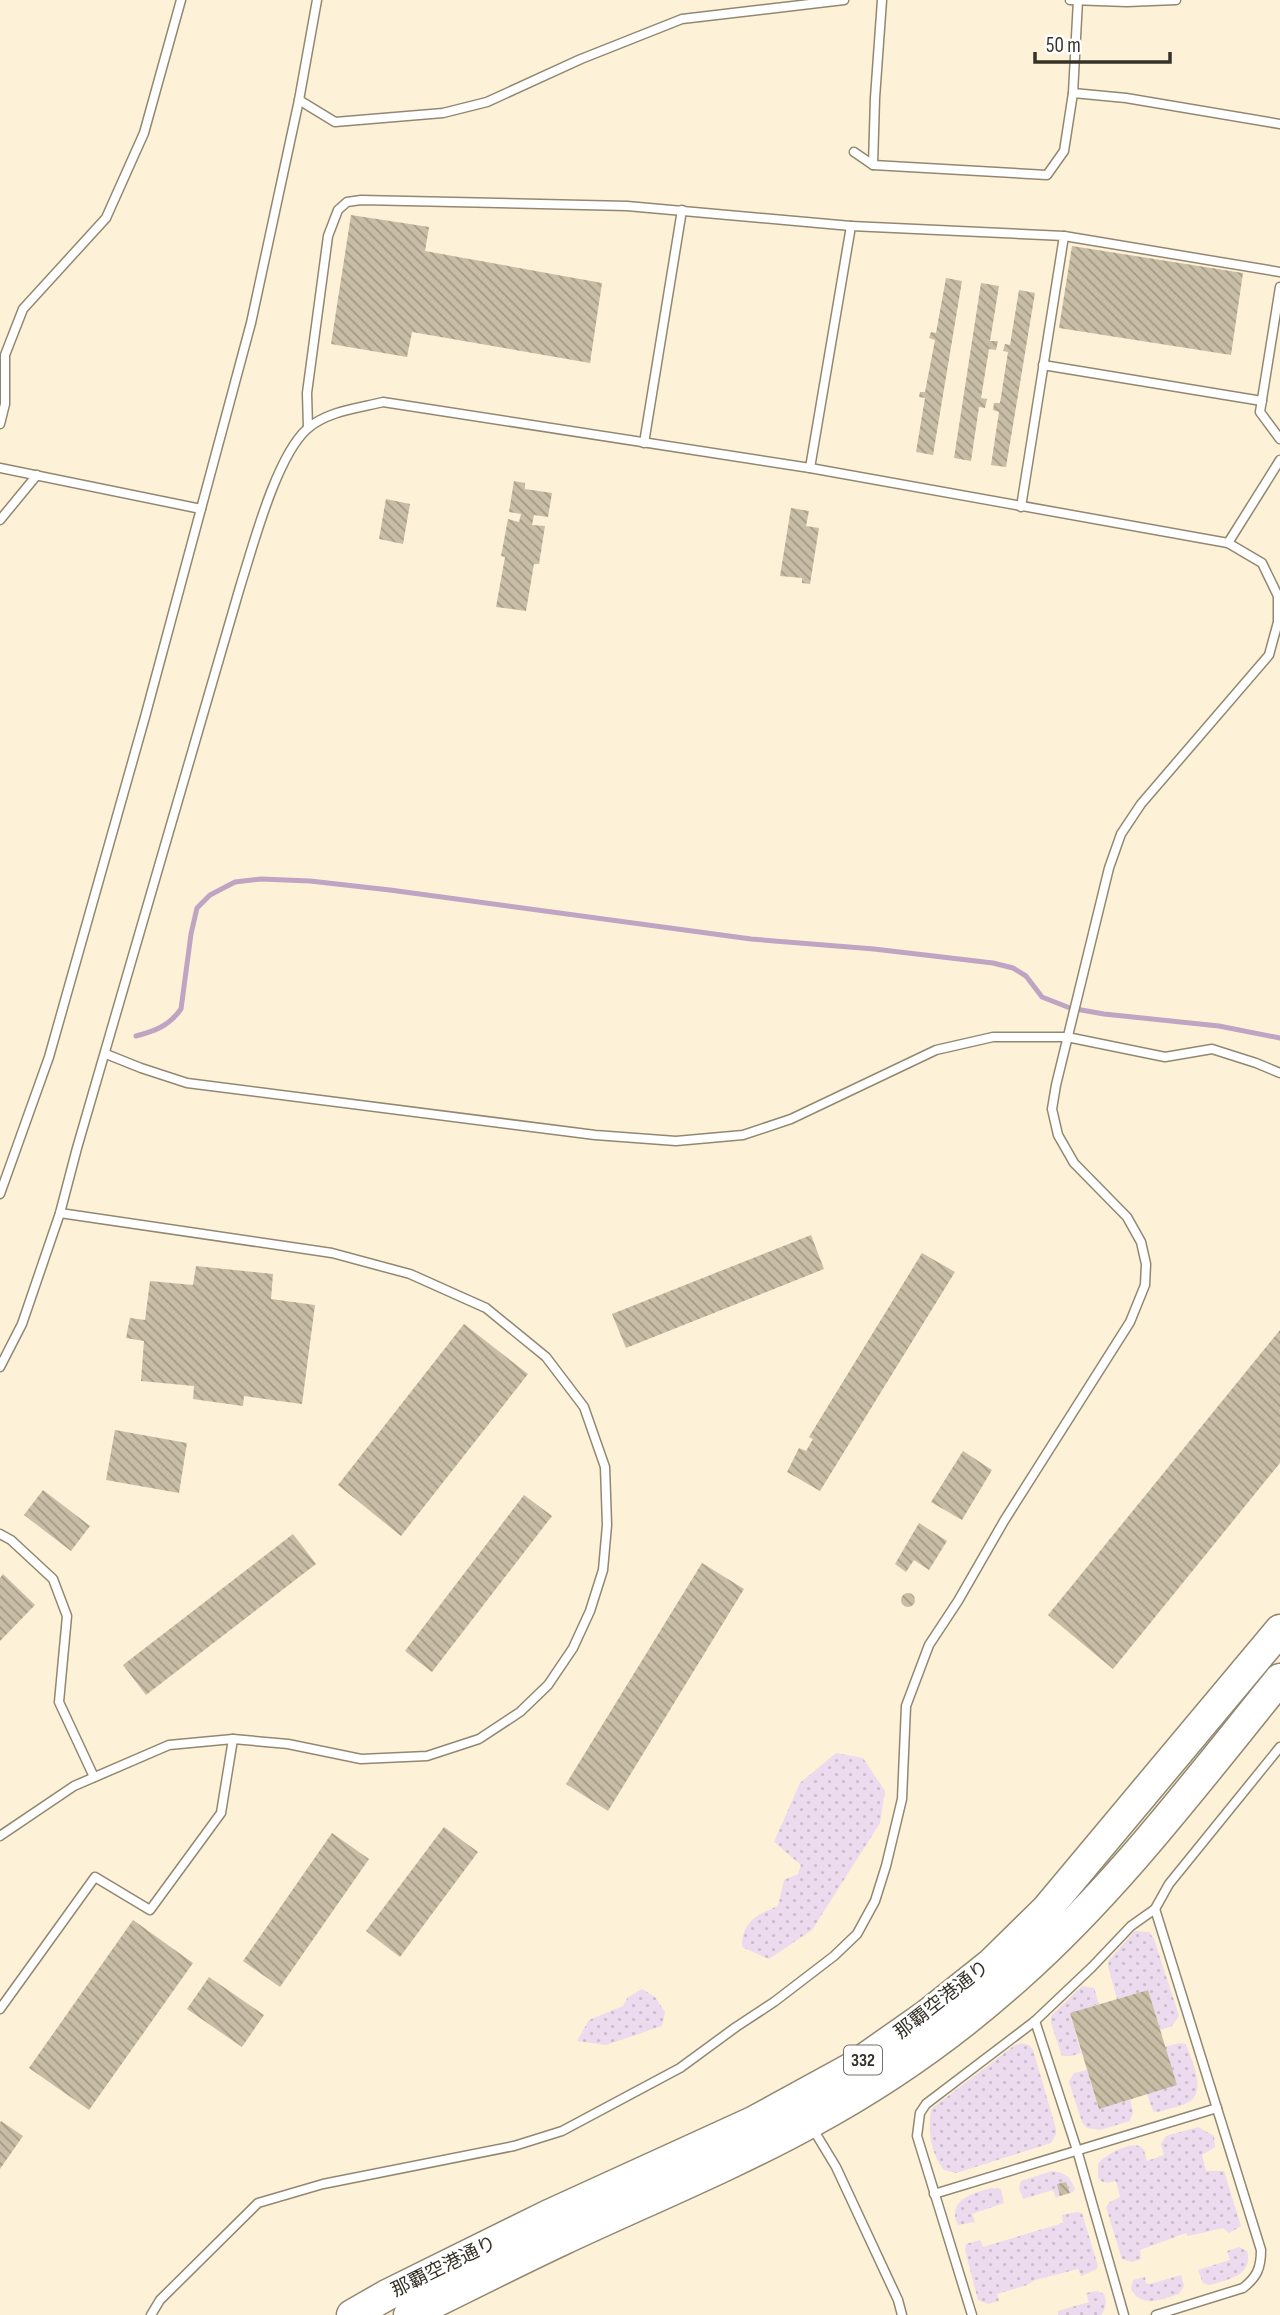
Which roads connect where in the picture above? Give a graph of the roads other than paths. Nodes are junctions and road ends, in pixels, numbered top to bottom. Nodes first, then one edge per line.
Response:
1 (181, 0) edge
2 (317, 0) edge
3 (844, 0) edge
4 (882, 0) edge
5 (1070, 0) edge
6 (1078, 0) edge
7 (1176, 0) edge
8 (1073, 93) junction
9 (299, 100) junction
10 (1280, 124) edge
11 (854, 152) dead end
12 (873, 165) junction
13 (682, 210) junction
14 (851, 226) junction
15 (1064, 236) junction
16 (1280, 272) edge
17 (1280, 287) edge
18 (1043, 365) junction
19 (1262, 401) junction
20 (0, 424) edge
21 (308, 428) junction
22 (1280, 439) edge
23 (644, 443) junction
24 (1280, 460) edge
25 (0, 468) edge
26 (810, 468) junction
27 (37, 475) junction
28 (1021, 507) junction
29 (201, 509) junction
30 (0, 520) edge
31 (1228, 543) junction
32 (1066, 1037) junction
33 (106, 1054) junction
34 (1280, 1073) edge
35 (0, 1194) edge
36 (60, 1213) junction
37 (0, 1367) edge
38 (0, 1534) edge
39 (1280, 1630) edge
40 (1270, 1665) edge
41 (233, 1739) junction
42 (1280, 1747) edge
43 (94, 1777) junction
44 (0, 1836) edge
45 (1155, 1909) junction
46 (0, 2009) edge
47 (1035, 2021) junction
48 (1217, 2108) junction
49 (809, 2123) junction
50 (1077, 2150) junction
51 (934, 2194) junction
52 (151, 2315) edge
53 (352, 2315) edge
54 (409, 2315) edge
55 (902, 2315) edge
56 (972, 2315) edge
57 (1124, 2315) edge
58 (1156, 2315) edge

1 - 20 lane
2 - 9 lane
3 - 9 lane
4 - 12 lane
5 - 6 lane
6 - 7 lane
6 - 8 lane
8 - 10 lane
8 - 12 lane
9 - 29 lane
11 - 12 lane
13 - 14 lane
13 - 21 lane
13 - 23 lane
14 - 15 lane
14 - 26 lane
15 - 16 lane
15 - 18 lane
17 - 19 lane
18 - 19 lane
18 - 28 lane
19 - 22 lane
21 - 23 lane
21 - 33 lane
23 - 26 lane
24 - 31 lane
25 - 27 lane
26 - 28 lane
27 - 29 lane
27 - 30 lane
28 - 31 lane
29 - 35 lane
31 - 32 lane
32 - 33 lane
32 - 34 lane
32 - 52 lane
33 - 36 lane
36 - 37 lane
36 - 41 lane
38 - 43 lane
39 - 40 highway, 那覇空港通り / 332
40 - 49 highway, 那覇空港通り / 332
40 - 53 highway, 那覇空港通り / 332
41 - 43 lane
41 - 46 lane
42 - 45 lane
43 - 44 lane
45 - 47 lane
45 - 48 lane
47 - 50 lane
47 - 51 lane
48 - 50 lane
48 - 58 lane
49 - 54 highway, 那覇空港通り / 332
49 - 55 lane
50 - 51 lane
50 - 57 lane
51 - 56 lane

